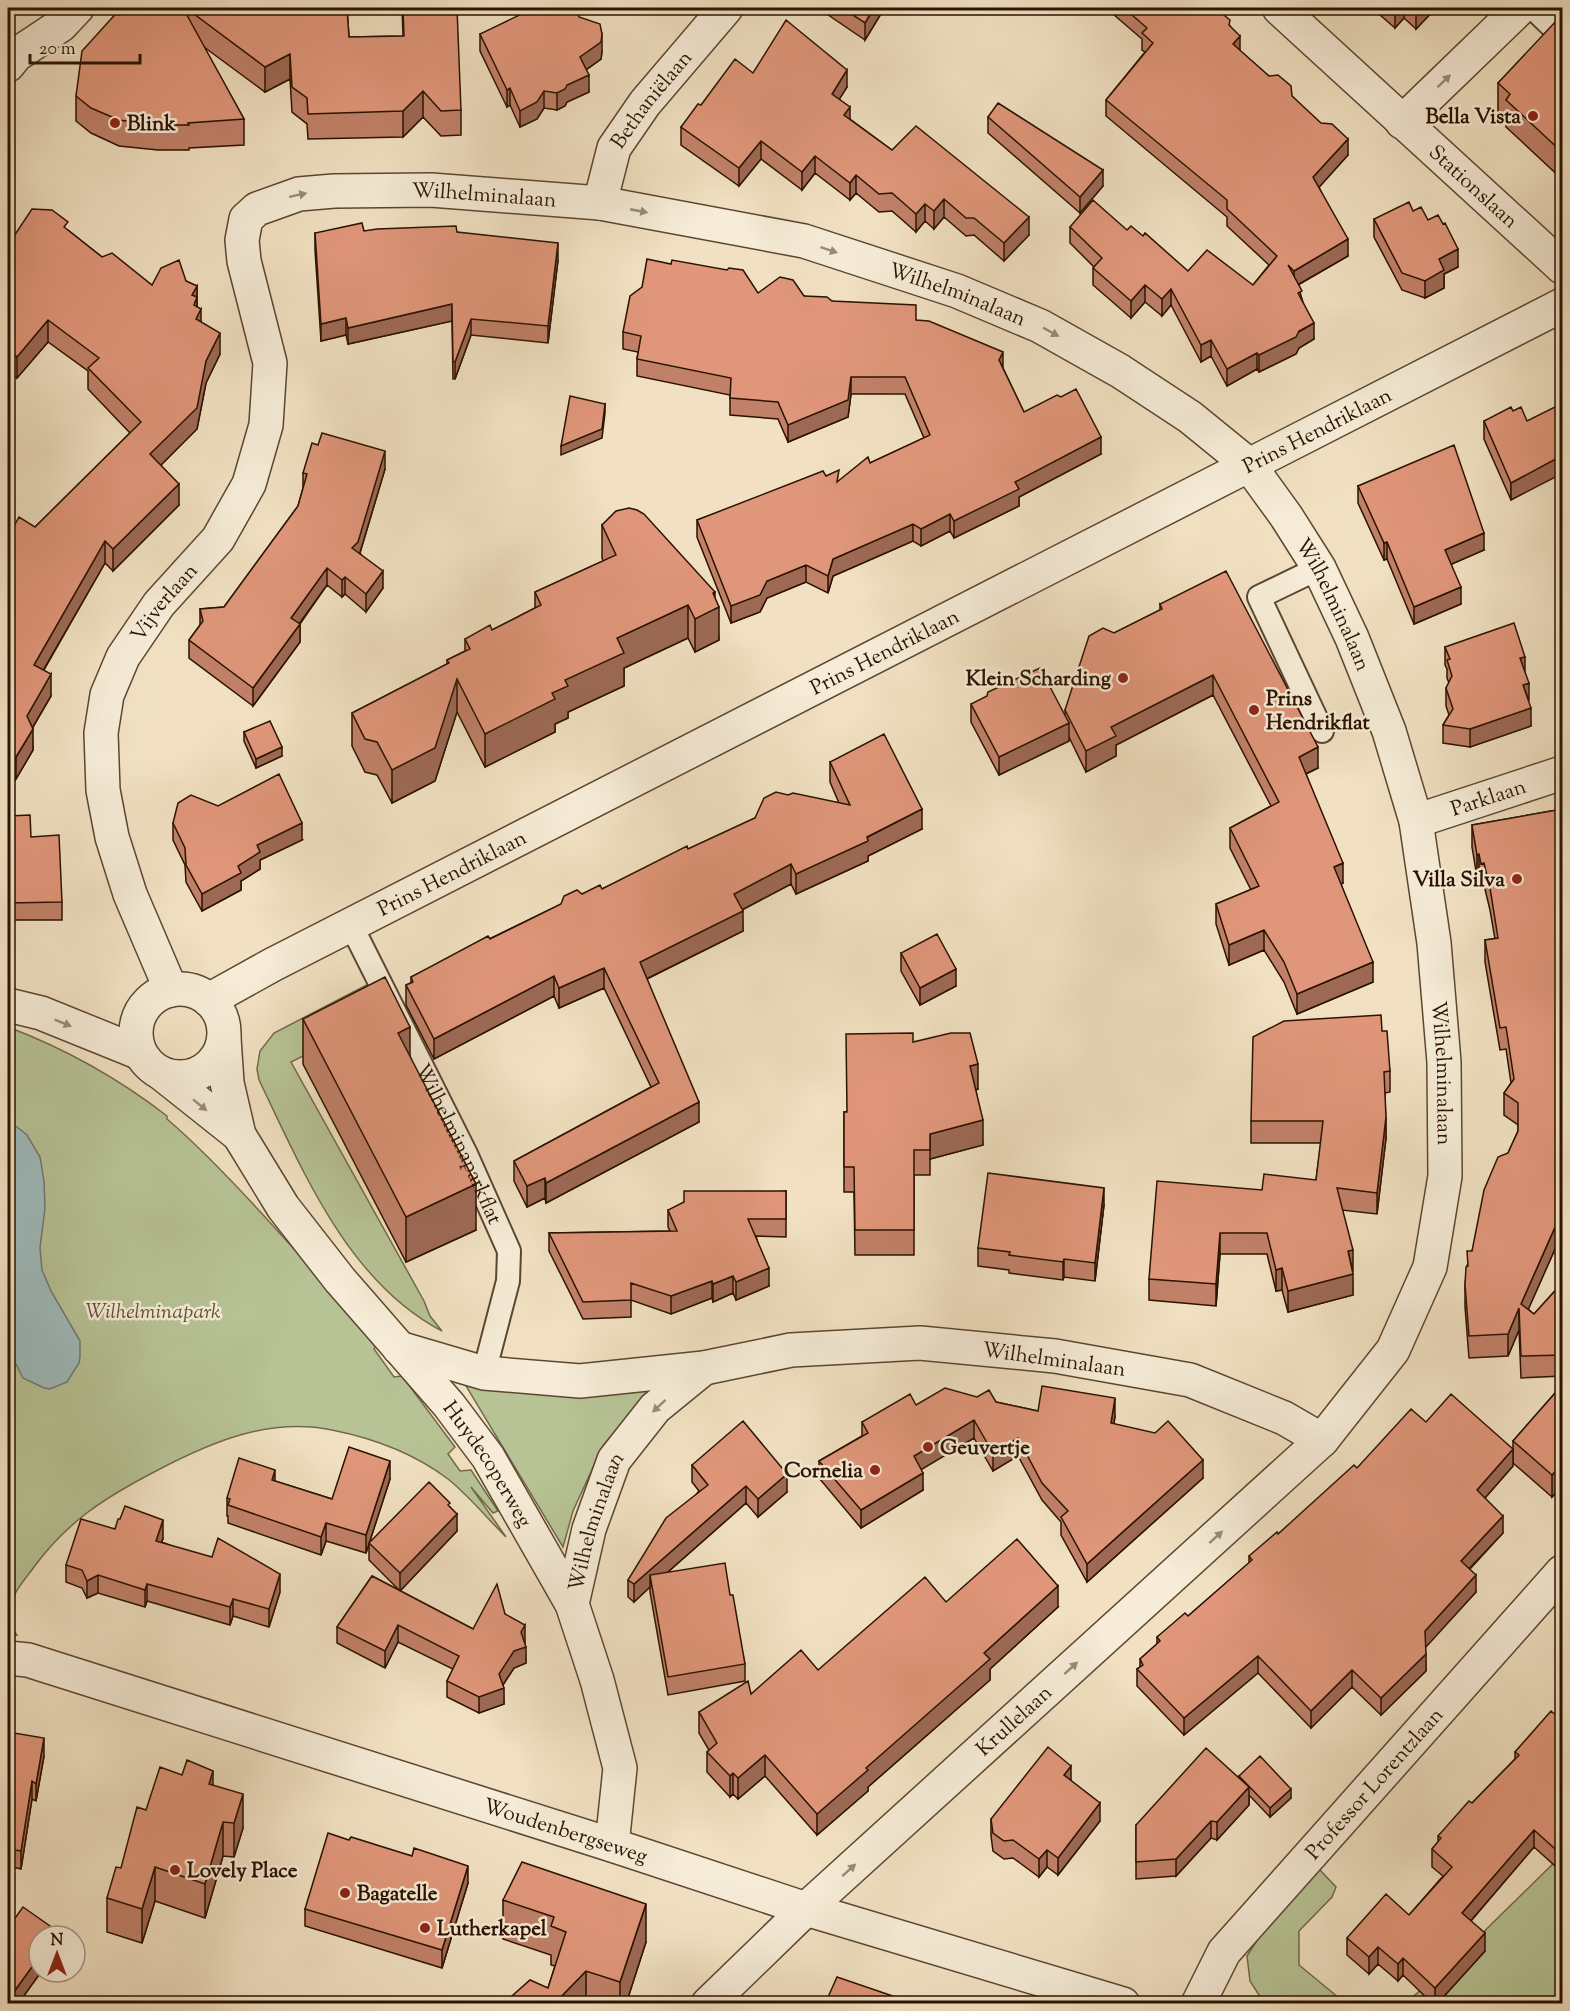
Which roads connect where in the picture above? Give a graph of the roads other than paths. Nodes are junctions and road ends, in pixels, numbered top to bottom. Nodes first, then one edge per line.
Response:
1 (77, 8) edge
2 (726, 8) edge
3 (1279, 8) edge
4 (1520, 8) edge
5 (1533, 8) edge
6 (1563, 36) edge
7 (8, 65) edge
8 (1402, 122) junction
9 (600, 203) junction
10 (246, 219) joint
11 (1563, 267) edge
12 (1563, 305) edge
13 (1249, 465) junction
14 (1319, 568) junction
15 (1322, 731) dead end
16 (1563, 773) edge
17 (1416, 822) junction
18 (351, 925) junction
19 (171, 990) junction
20 (209, 1000) junction
21 (8, 1005) edge
22 (224, 1038) junction
23 (150, 1063) junction
24 (239, 1135) junction
25 (399, 1348) junction
26 (704, 1368) junction
27 (484, 1373) junction
28 (1322, 1440) junction
29 (1563, 1572) edge
30 (572, 1604) junction
31 (8, 1658) edge
32 (612, 1845) junction
33 (806, 1909) junction
34 (708, 2004) edge
35 (1123, 2004) edge
36 (1198, 2004) edge

1 - 7 street
2 - 9 street, Bethaniëlaan
3 - 8 street, Stationslaan
8 -> 4 street
5 - 6 lane
8 - 11 street, Stationslaan
10 -> 9 street, Wilhelminalaan
9 -> 13 street, Wilhelminalaan
10 - 19 street, Vijverlaan
12 - 13 street, Prins Hendriklaan
13 - 14 street, Wilhelminalaan
13 - 18 street, Prins Hendriklaan
14 - 15 lane
14 - 17 street, Wilhelminalaan
16 - 17 street, Parklaan
17 - 28 street, Wilhelminalaan
18 - 20 street, Prins Hendriklaan
18 - 27 lane, Wilhelminaparkflat
19 - 20 street
19 - 23 street
20 - 22 street
21 -> 23 street, Huydecoperweg
22 - 23 street
22 - 24 street, Huydecoperweg
23 -> 24 street, Huydecoperweg
24 - 25 street, Huydecoperweg
25 - 27 street, Wilhelminalaan
25 - 30 street, Huydecoperweg
26 - 27 street, Wilhelminalaan
26 - 28 street, Wilhelminalaan
26 -> 30 street, Wilhelminalaan
33 -> 28 street, Krullelaan
29 - 36 street, Professor Lorentzlaan
30 - 32 street, Huydecoperweg
31 - 32 street, Woudenbergseweg
32 - 33 street, Woudenbergseweg
33 - 34 street, Krullelaan
33 - 35 street, Woudenbergseweg

